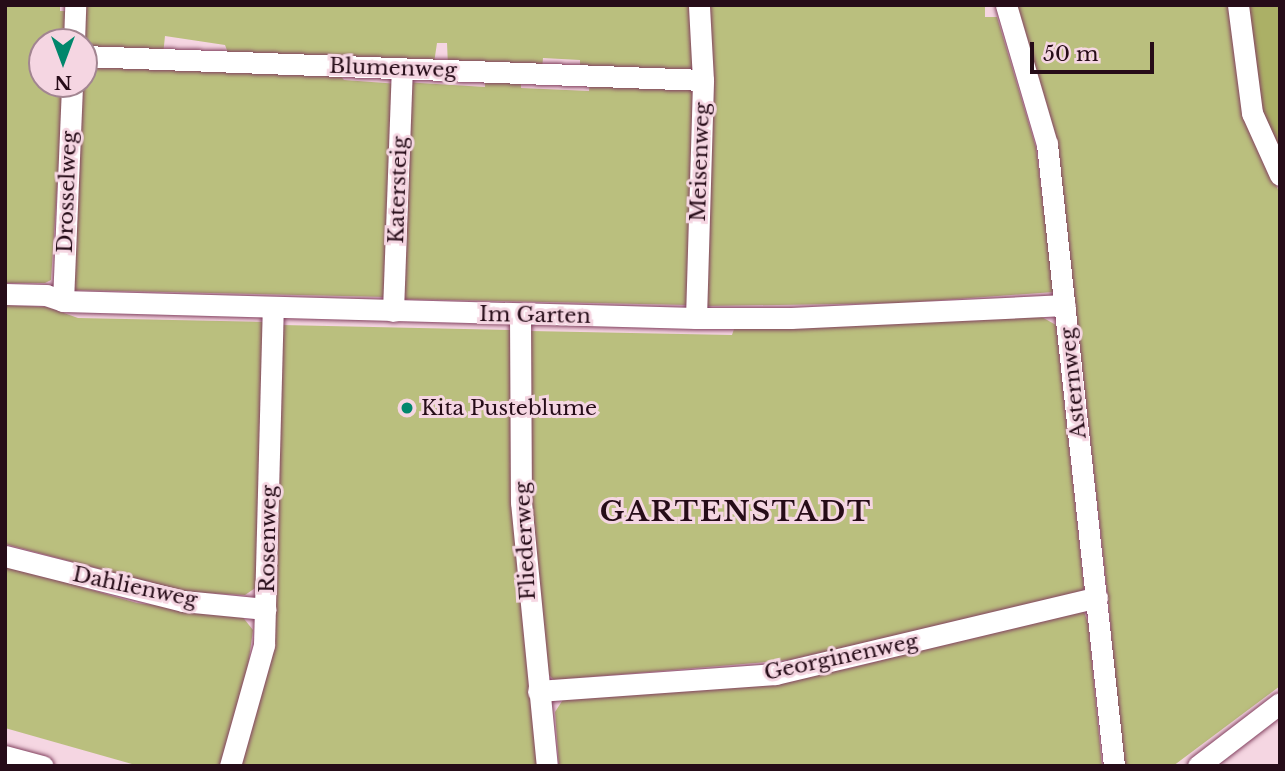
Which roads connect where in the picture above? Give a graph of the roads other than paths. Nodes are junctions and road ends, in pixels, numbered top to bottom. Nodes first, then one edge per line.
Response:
1 (75, 5) edge
2 (699, 5) edge
3 (1006, 5) edge
4 (1238, 5) edge
5 (74, 28) edge
6 (98, 57) edge
7 (402, 69) junction
8 (703, 80) junction
9 (71, 98) edge
10 (1280, 176) edge
11 (5, 294) edge
12 (63, 301) junction
13 (1065, 305) junction
14 (273, 308) junction
15 (393, 311) junction
16 (520, 315) junction
17 (696, 318) junction
18 (5, 556) edge
19 (1097, 597) junction
20 (266, 608) junction
21 (538, 691) junction
22 (1280, 703) edge
23 (5, 756) edge
24 (43, 766) edge
25 (230, 766) edge
26 (547, 766) edge
27 (1114, 766) edge
28 (1198, 766) edge

1 - 5 street
2 - 8 street, Meisenweg
3 - 13 street, Asternweg
4 - 10 street
6 - 7 street, Blumenweg
7 - 8 street, Blumenweg
7 - 15 street, Katersteig
8 - 17 street, Meisenweg
9 - 12 street, Drosselweg
11 - 12 street, Im Garten
12 - 14 street, Im Garten
13 - 17 street, Im Garten
13 - 19 street, Asternweg
14 - 15 street, Im Garten
14 - 20 street, Rosenweg
15 - 16 street, Im Garten
16 - 17 street, Im Garten
16 - 21 street, Fliederweg
18 - 20 street, Dahlienweg
19 - 21 street, Georginenweg
19 - 27 street, Asternweg
20 - 25 street, Rosenweg
21 - 26 street, Fliederweg
22 - 28 street
23 - 24 street

